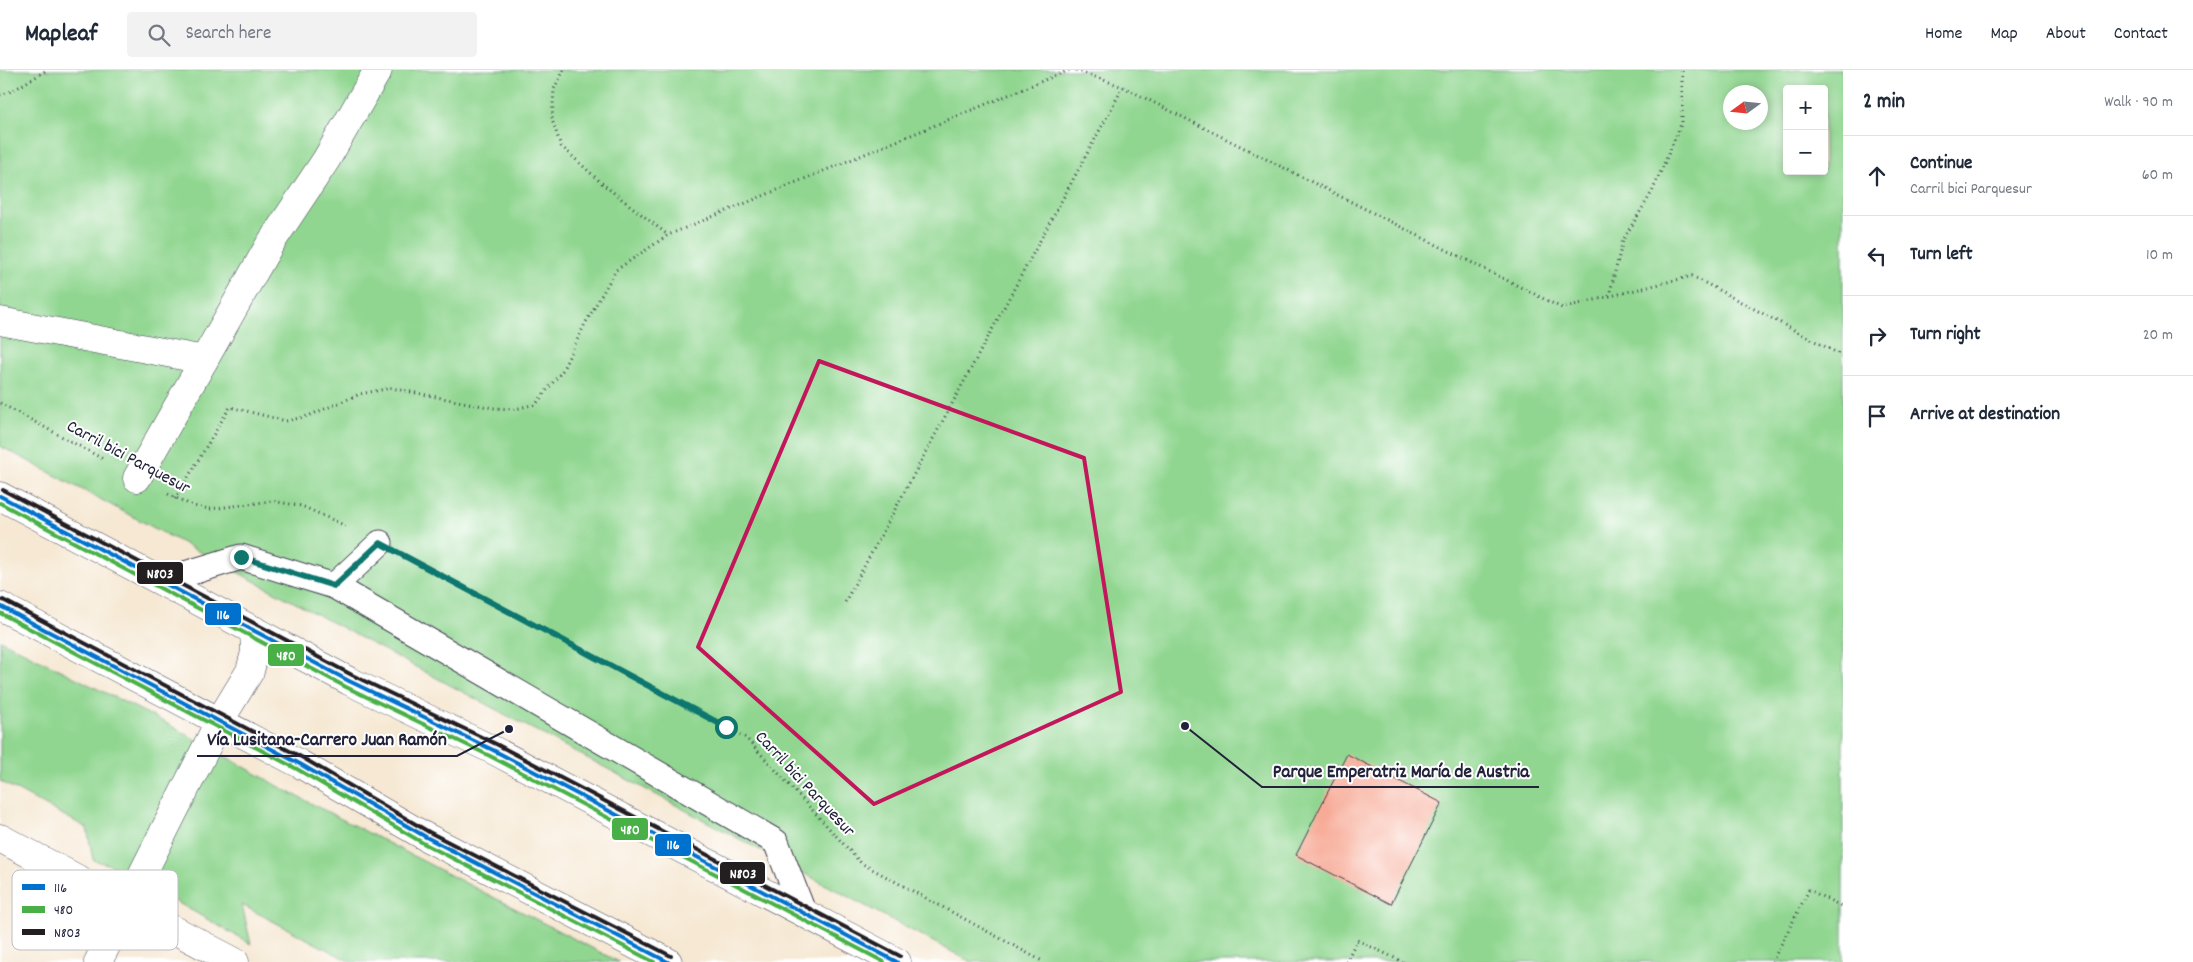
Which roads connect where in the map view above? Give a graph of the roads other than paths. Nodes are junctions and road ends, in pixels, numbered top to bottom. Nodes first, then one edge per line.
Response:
1 (378, 70) edge
2 (0, 321) edge
3 (204, 360) junction
4 (137, 478) road end
5 (0, 496) edge
6 (380, 543) road end
7 (162, 582) junction
8 (334, 586) junction
9 (0, 606) edge
10 (254, 630) junction
11 (220, 722) junction
12 (0, 838) edge
13 (61, 870) edge
14 (144, 870) edge
15 (804, 914) junction
16 (178, 932) edge
17 (104, 950) edge
18 (98, 962) edge
19 (235, 962) edge
20 (668, 962) edge
21 (897, 962) edge

1 - 3 main road
2 - 3 main road
3 - 4 main road
5 - 7 main road
6 - 8 lane
7 - 8 lane
7 - 10 main road
8 - 15 lane
9 - 11 main road
10 - 11 main road
10 - 15 main road
11 - 14 main road
11 - 20 main road
12 - 13 main road
15 - 21 main road
16 - 19 main road
17 - 18 main road

